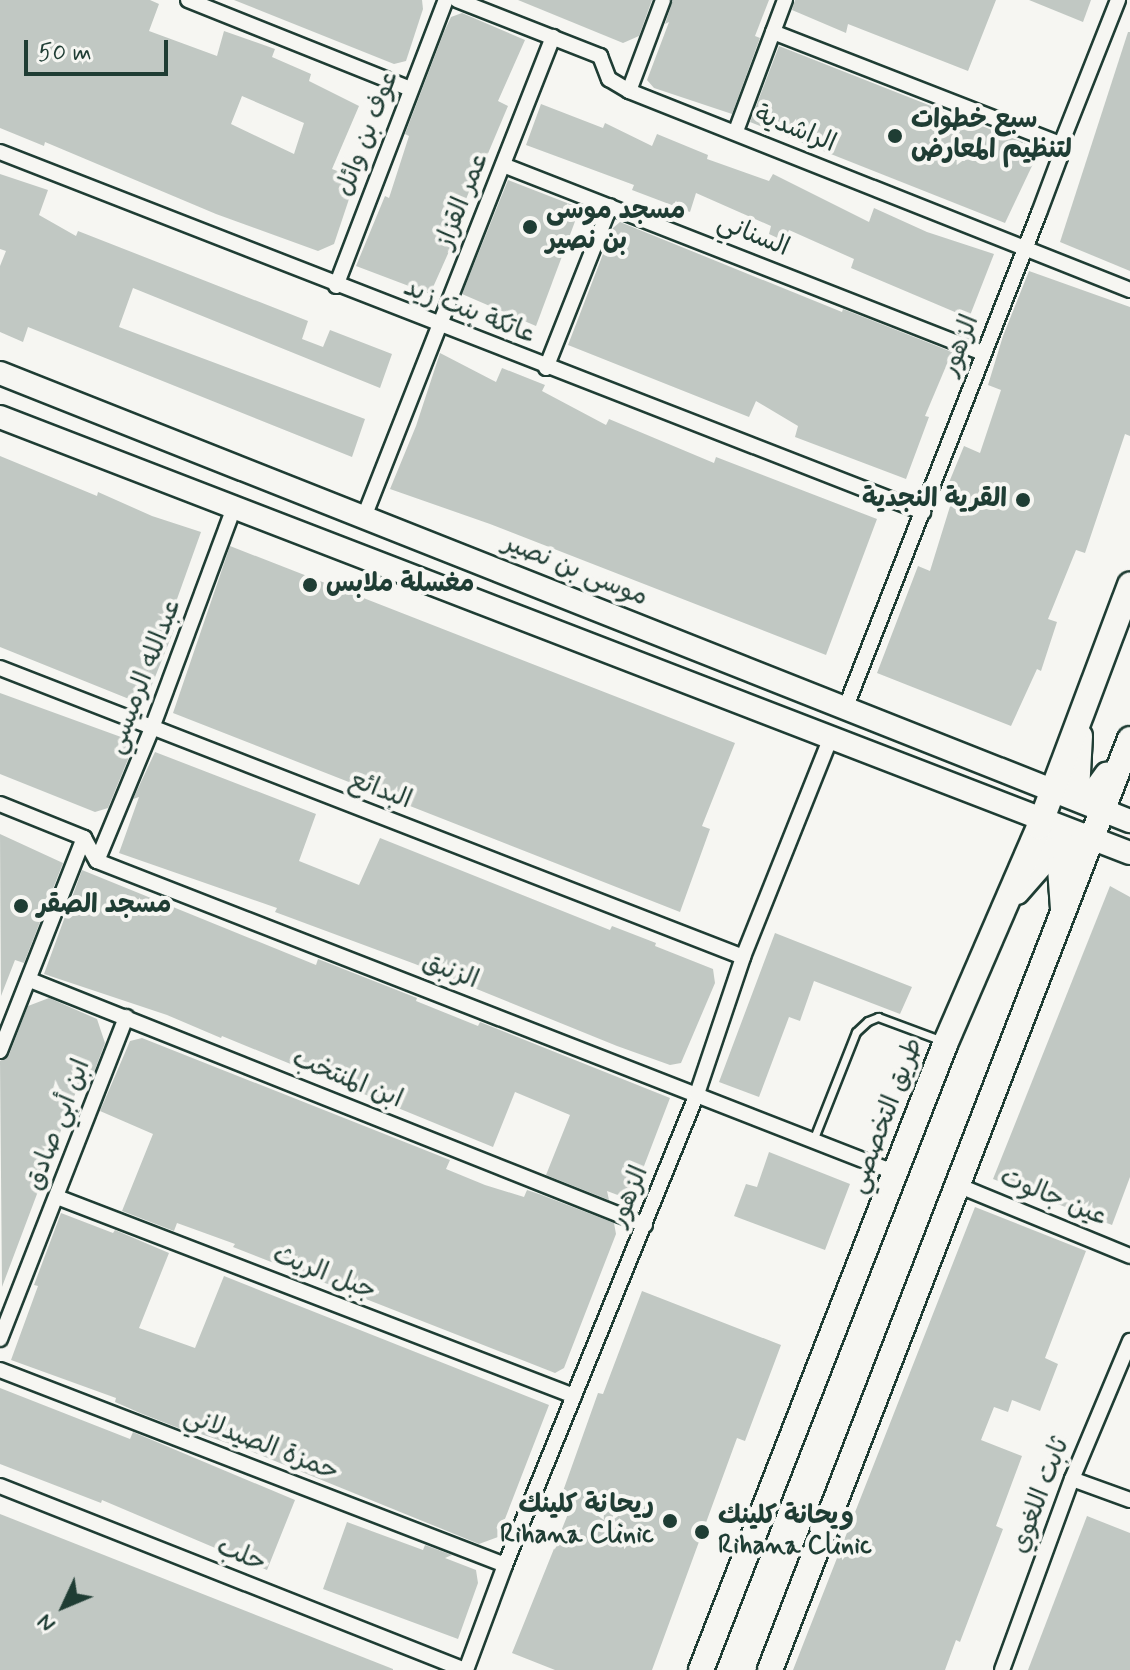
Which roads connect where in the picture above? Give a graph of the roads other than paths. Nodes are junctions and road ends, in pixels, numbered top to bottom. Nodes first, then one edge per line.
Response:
1 (188, 0) edge
2 (446, 0) edge
3 (457, 0) edge
4 (663, 0) edge
5 (785, 0) edge
6 (1118, 0) edge
7 (773, 32) junction
8 (553, 37) junction
9 (410, 89) junction
10 (629, 91) junction
11 (736, 131) junction
12 (1061, 144) junction
13 (0, 152) edge
14 (503, 165) junction
15 (610, 206) junction
16 (1025, 248) junction
17 (336, 286) junction
18 (1130, 290) edge
19 (439, 326) junction
20 (983, 353) junction
21 (546, 368) junction
22 (0, 373) edge
23 (0, 417) edge
24 (234, 508) junction
25 (923, 512) junction
26 (364, 517) junction
27 (1130, 585) edge
28 (0, 668) edge
29 (845, 709) junction
30 (1080, 718) junction
31 (152, 728) junction
32 (830, 739) junction
33 (1130, 739) edge
34 (1013, 775) junction
35 (1053, 790) junction
36 (1001, 802) junction
37 (0, 804) edge
38 (1102, 811) junction
39 (1042, 818) junction
40 (1130, 822) edge
41 (84, 838) junction
42 (1094, 838) junction
43 (1130, 852) edge
44 (97, 861) junction
45 (1006, 902) junction
46 (1063, 915) junction
47 (743, 957) junction
48 (30, 980) junction
49 (126, 1017) junction
50 (946, 1042) junction
51 (0, 1051) edge
52 (697, 1094) junction
53 (814, 1138) junction
54 (896, 1173) junction
55 (957, 1185) junction
56 (57, 1197) junction
57 (645, 1225) junction
58 (1130, 1256) edge
59 (0, 1339) edge
60 (1130, 1341) edge
61 (0, 1370) edge
62 (574, 1396) junction
63 (1072, 1479) junction
64 (0, 1486) edge
65 (1130, 1500) edge
66 (505, 1565) junction
67 (466, 1670) edge
68 (701, 1670) edge
69 (770, 1670) edge
70 (1002, 1670) edge

1 - 9 street
2 - 9 street, عوف بن وائل
3 - 8 street, الراشدية
4 - 10 street
5 - 7 street
6 - 12 street, الزهور
7 - 11 street
7 - 12 street
8 - 10 street, الراشدية
8 - 14 street, عمر القزاز
9 - 17 street, عوف بن وائل
10 - 11 street, الراشدية
11 - 16 street, الراشدية
12 - 16 street, الزهور
13 - 17 street, عاتكة بنت زيد
14 - 15 street, السناني
14 - 19 street, عمر القزاز
15 - 20 street, السناني
15 - 21 street
16 - 18 street, الراشدية
16 - 20 street, الزهور
17 - 19 street, عاتكة بنت زيد
19 - 21 street, عاتكة بنت زيد
19 - 26 street, عمر القزاز
20 - 25 street, الزهور
21 - 25 street, عاتكة بنت زيد
22 - 26 street, موسى بن نصير
23 - 24 street
24 - 31 street, عبدالله الرميسي
24 - 32 street
25 - 29 street, الزهور
26 - 29 street, موسى بن نصير
27 - 30 main road, طريق التخصصي
28 - 31 street, البدائع
29 - 34 street, موسى بن نصير
30 - 33 main road
30 - 35 main road, طريق التخصصي
31 - 44 street, عبدالله الرميسي
31 - 47 street, البدائع
32 - 36 street
32 - 47 street, الزهور
33 - 38 main road
34 - 35 street, موسى بن نصير
34 - 36 street
35 - 38 street, موسى بن نصير
35 - 39 main road, طريق التخصصي
36 - 39 street
37 - 41 street
38 - 40 street, موسى بن نصير
38 - 42 main road
39 - 42 street
39 - 45 main road, طريق التخصصي
40 - 43 street
41 - 44 street
41 - 48 street
42 - 43 street
42 - 46 main road
44 - 52 street, الزنبق
45 - 46 main road
45 - 50 main road, طريق التخصصي
46 - 55 main road
47 - 52 street, الزهور
48 - 49 street, ابن المنتخب
48 - 51 street
49 - 56 street, ابن أبي صادق
49 - 57 street, ابن المنتخب
50 - 53 lane
50 - 54 main road, طريق التخصصي
52 - 53 street, الزنبق
52 - 57 street, الزهور
53 - 54 street, الزنبق
54 - 68 main road, طريق التخصصي
55 - 58 street, عين جالوت
55 - 69 main road
56 - 59 street, ابن أبي صادق
56 - 62 street, جبل الريث
57 - 62 street, الزهور
60 - 63 street, ثابت اللغوي
61 - 66 street, حمزة الصيدلاني
62 - 66 street, الزهور
63 - 65 street
63 - 70 street, ثابت اللغوي
64 - 67 street, حلب
66 - 67 street, الزهور

